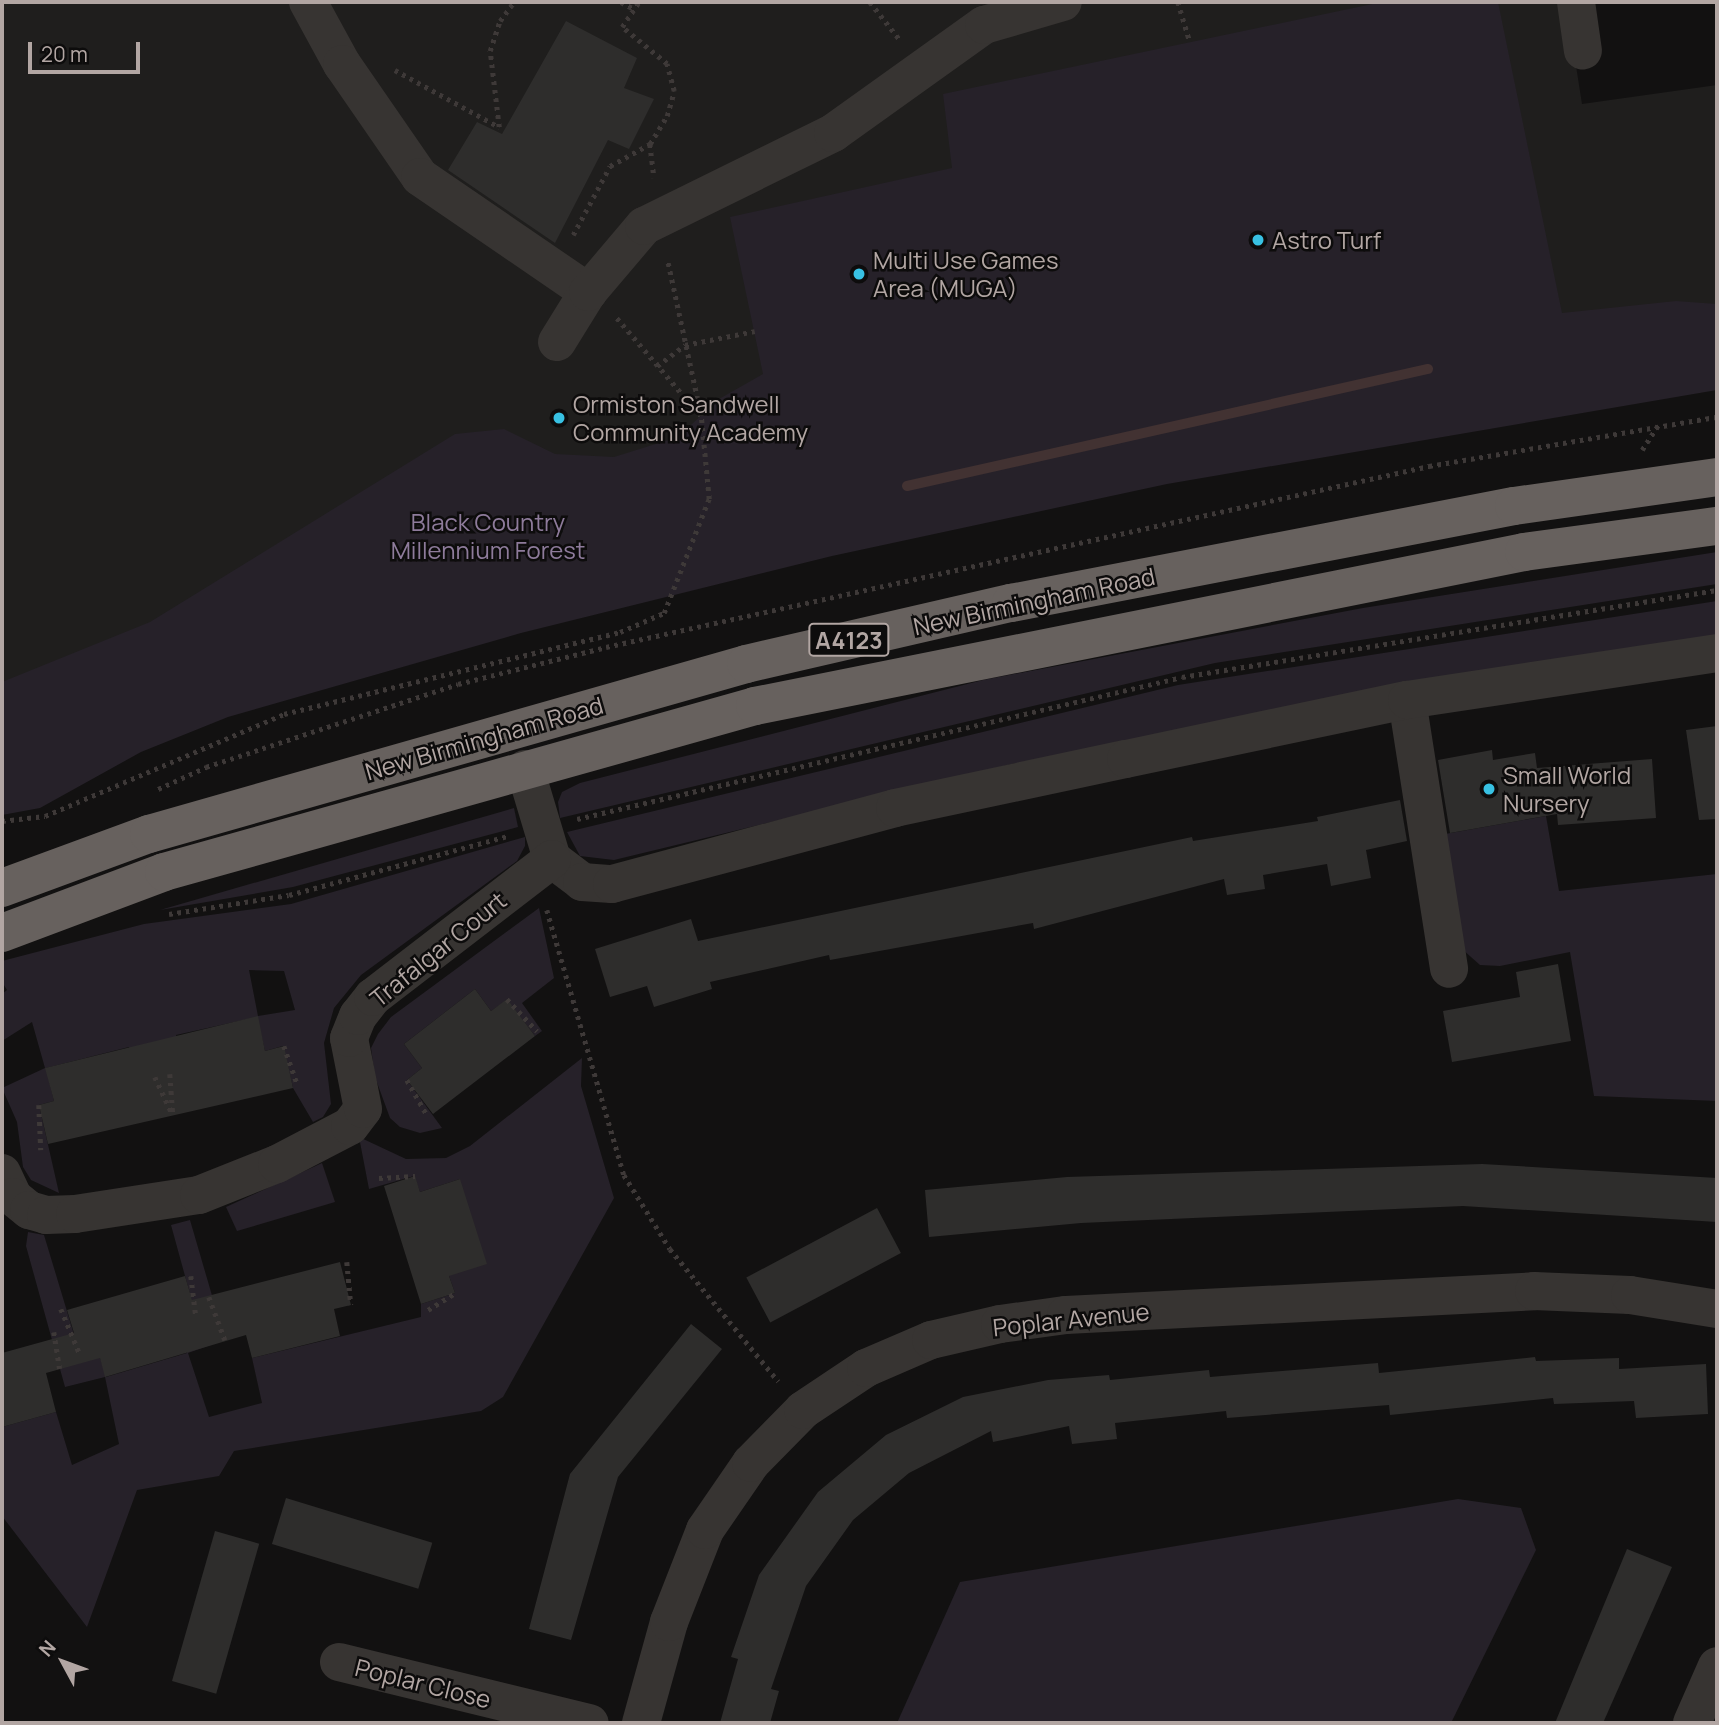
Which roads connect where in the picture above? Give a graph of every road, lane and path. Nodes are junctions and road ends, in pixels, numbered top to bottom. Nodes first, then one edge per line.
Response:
1 (307, 2) edge
2 (514, 2) edge
3 (621, 2) edge
4 (870, 2) edge
5 (1063, 2) edge
6 (1178, 2) edge
7 (1576, 2) edge
8 (634, 9) dead end
9 (1190, 42) dead end
10 (903, 44) dead end
11 (1583, 51) dead end
12 (382, 63) dead end
13 (650, 144) dead end
14 (658, 219) junction
15 (588, 292) junction
16 (755, 331) dead end
17 (557, 342) dead end
18 (685, 345) junction
19 (657, 366) dead end
20 (1717, 477) edge
21 (1717, 526) edge
22 (1717, 590) edge
23 (1717, 653) edge
24 (1407, 701) junction
25 (525, 769) junction
26 (2, 821) edge
27 (543, 853) junction
28 (2, 888) edge
29 (165, 915) dead end
30 (2, 933) edge
31 (1449, 969) dead end
32 (507, 999) dead end
33 (537, 1031) dead end
34 (284, 1046) dead end
35 (170, 1074) dead end
36 (155, 1077) dead end
37 (407, 1080) dead end
38 (298, 1086) dead end
39 (39, 1105) dead end
40 (428, 1115) dead end
41 (41, 1150) dead end
42 (2, 1172) edge
43 (415, 1176) dead end
44 (379, 1178) dead end
45 (348, 1262) dead end
46 (191, 1276) dead end
47 (455, 1293) dead end
48 (209, 1297) dead end
49 (351, 1305) dead end
50 (61, 1309) dead end
51 (428, 1310) dead end
52 (1717, 1310) edge
53 (196, 1317) dead end
54 (54, 1332) dead end
55 (225, 1340) dead end
56 (79, 1352) dead end
57 (60, 1369) dead end
58 (803, 1410) junction
59 (339, 1662) dead end
60 (1717, 1666) edge
61 (590, 1723) edge
62 (640, 1723) edge
63 (1692, 1723) edge

1 - 15 street
2 - 12 path
3 - 8 path
4 - 10 path
5 - 14 street
6 - 9 path
7 - 11 street
13 - 14 path
14 - 15 street
14 - 18 path
15 - 17 street
16 - 18 path
18 - 19 path
18 - 26 path
20 - 28 highway, New Birmingham Road / A4123
21 - 25 highway, New Birmingham Road / A4123
22 - 27 path
23 - 24 street
24 - 27 street
24 - 31 street
25 - 27 street, New Birmingham Road
25 - 30 highway, New Birmingham Road / A4123
27 - 29 path
27 - 42 street, Trafalgar Court
27 - 58 path
32 - 33 path
34 - 38 path
35 - 36 path
37 - 40 path
39 - 41 path
43 - 44 path
45 - 49 path
46 - 53 path
47 - 51 path
48 - 55 path
50 - 56 path
52 - 58 street, Poplar Avenue
54 - 57 path
58 - 62 street, Poplar Avenue
59 - 61 street, Poplar Close
60 - 63 street

